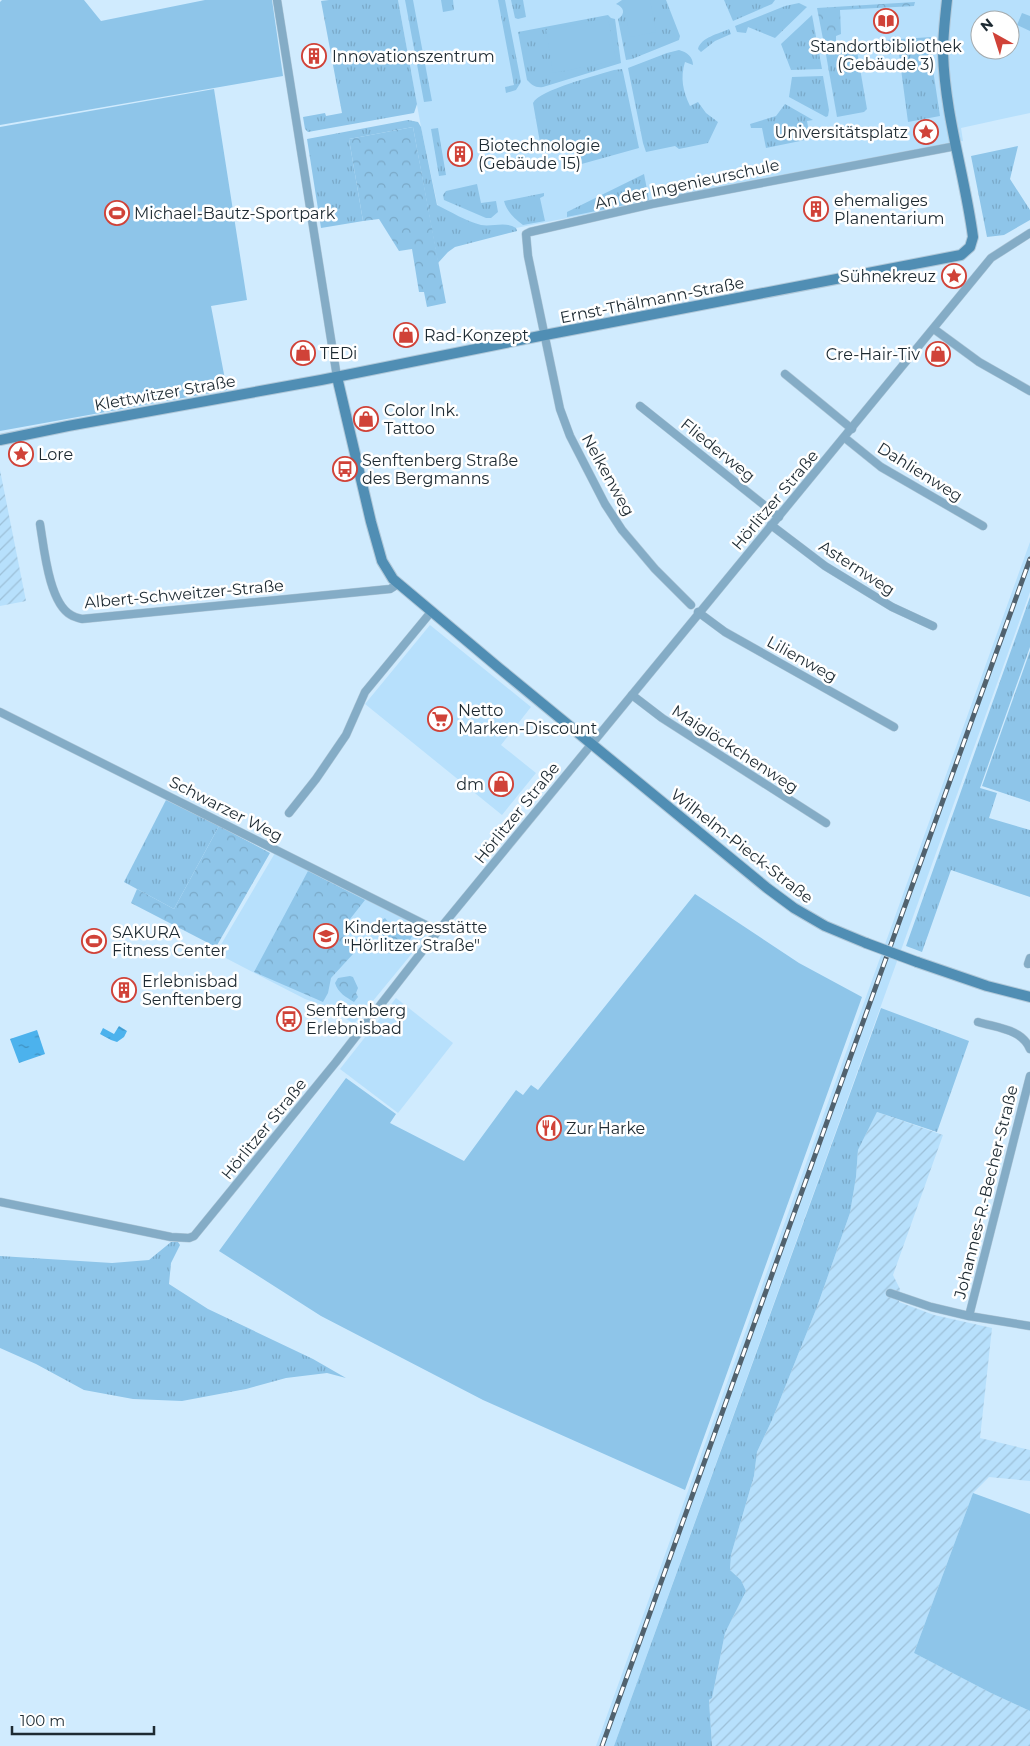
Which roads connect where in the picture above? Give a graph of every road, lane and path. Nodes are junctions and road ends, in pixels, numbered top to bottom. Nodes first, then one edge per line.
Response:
1 (277, 0) edge
2 (947, 0) edge
3 (956, 146) junction
4 (1030, 233) edge
5 (934, 329) junction
6 (545, 335) junction
7 (784, 374) dead end
8 (337, 377) junction
9 (1030, 391) edge
10 (640, 406) dead end
11 (852, 429) junction
12 (845, 438) junction
13 (0, 440) edge
14 (779, 517) junction
15 (40, 524) dead end
16 (771, 525) junction
17 (983, 526) dead end
18 (398, 584) junction
19 (691, 605) dead end
20 (430, 612) junction
21 (698, 612) junction
22 (933, 626) dead end
23 (632, 696) junction
24 (0, 712) edge
25 (894, 727) dead end
26 (591, 744) junction
27 (289, 813) dead end
28 (826, 823) dead end
29 (438, 931) junction
30 (1030, 998) edge
31 (978, 1022) dead end
32 (1030, 1049) edge
33 (1030, 1076) edge
34 (0, 1202) edge
35 (890, 1293) dead end
36 (969, 1316) junction
37 (1030, 1326) edge

1 - 8 street
2 - 3 main road
3 - 6 main road, Ernst-Thälmann-Straße
3 - 6 street, An der Ingenieurschule
4 - 5 street, Hörlitzer Straße
5 - 9 street
5 - 11 street, Hörlitzer Straße
6 - 8 main road, Ernst-Thälmann-Straße
6 - 19 street, Nelkenweg
7 - 11 street
8 - 13 main road, Klettwitzer Straße
8 - 18 main road, Wilhelm-Pieck-Straße
10 - 14 street, Fliederweg
11 - 12 street, Hörlitzer Straße
12 - 14 street, Hörlitzer Straße
12 - 17 street, Dahlienweg
14 - 16 street, Hörlitzer Straße
15 - 18 street, Albert-Schweitzer-Straße
16 - 21 street, Hörlitzer Straße
16 - 22 street, Asternweg
18 - 20 main road, Wilhelm-Pieck-Straße
20 - 26 main road, Wilhelm-Pieck-Straße
20 - 27 street
21 - 23 street, Hörlitzer Straße
21 - 25 street, Lilienweg
23 - 26 street, Hörlitzer Straße
23 - 28 street, Maiglöckchenweg
24 - 29 street, Schwarzer Weg
26 - 29 street, Hörlitzer Straße
26 - 30 main road, Wilhelm-Pieck-Straße, bridge
29 - 34 street, Hörlitzer Straße
31 - 32 street
33 - 36 street, Johannes-R.-Becher-Straße
35 - 36 street, Johannes-R.-Becher-Straße
36 - 37 street, Johannes-R.-Becher-Straße

